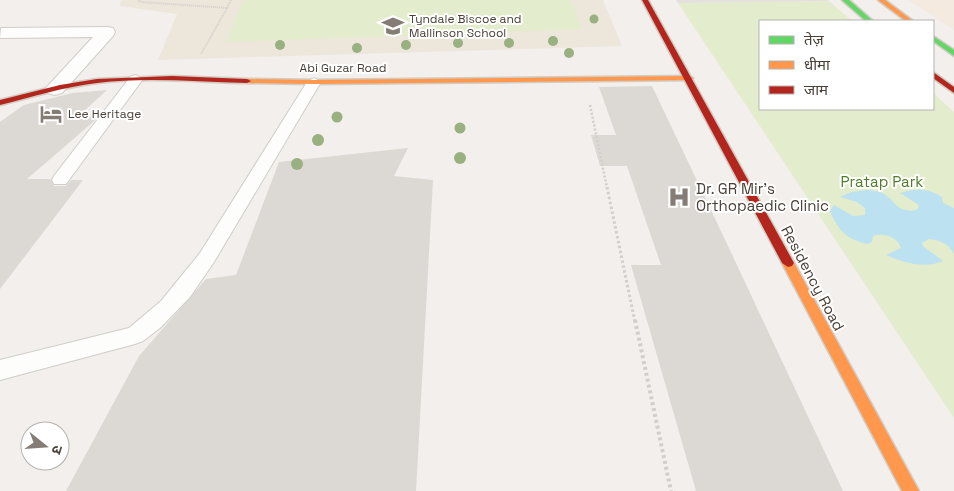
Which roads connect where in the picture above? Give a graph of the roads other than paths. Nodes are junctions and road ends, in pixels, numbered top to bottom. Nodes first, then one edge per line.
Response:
1 (645, 0) edge
2 (845, 0) edge
3 (881, 0) edge
4 (869, 20) edge
5 (909, 20) edge
6 (0, 33) edge
7 (934, 39) edge
8 (954, 54) edge
9 (934, 75) edge
10 (689, 78) junction
11 (136, 79) junction
12 (314, 82) junction
13 (55, 89) junction
14 (954, 91) edge
15 (0, 103) edge
16 (60, 180) dead end
17 (0, 370) edge
18 (911, 491) edge

1 - 10 main road, Residency Road
2 - 4 main road
3 - 5 main road
6 - 13 street
7 - 8 main road
9 - 14 main road
10 - 12 main road, Abi Guzar Road
10 - 18 main road, Residency Road
11 - 12 main road, Abi Guzar Road
11 - 13 main road, Abi Guzar Road
11 - 16 lane
12 - 17 lane
13 - 15 main road, Abi Guzar Road

